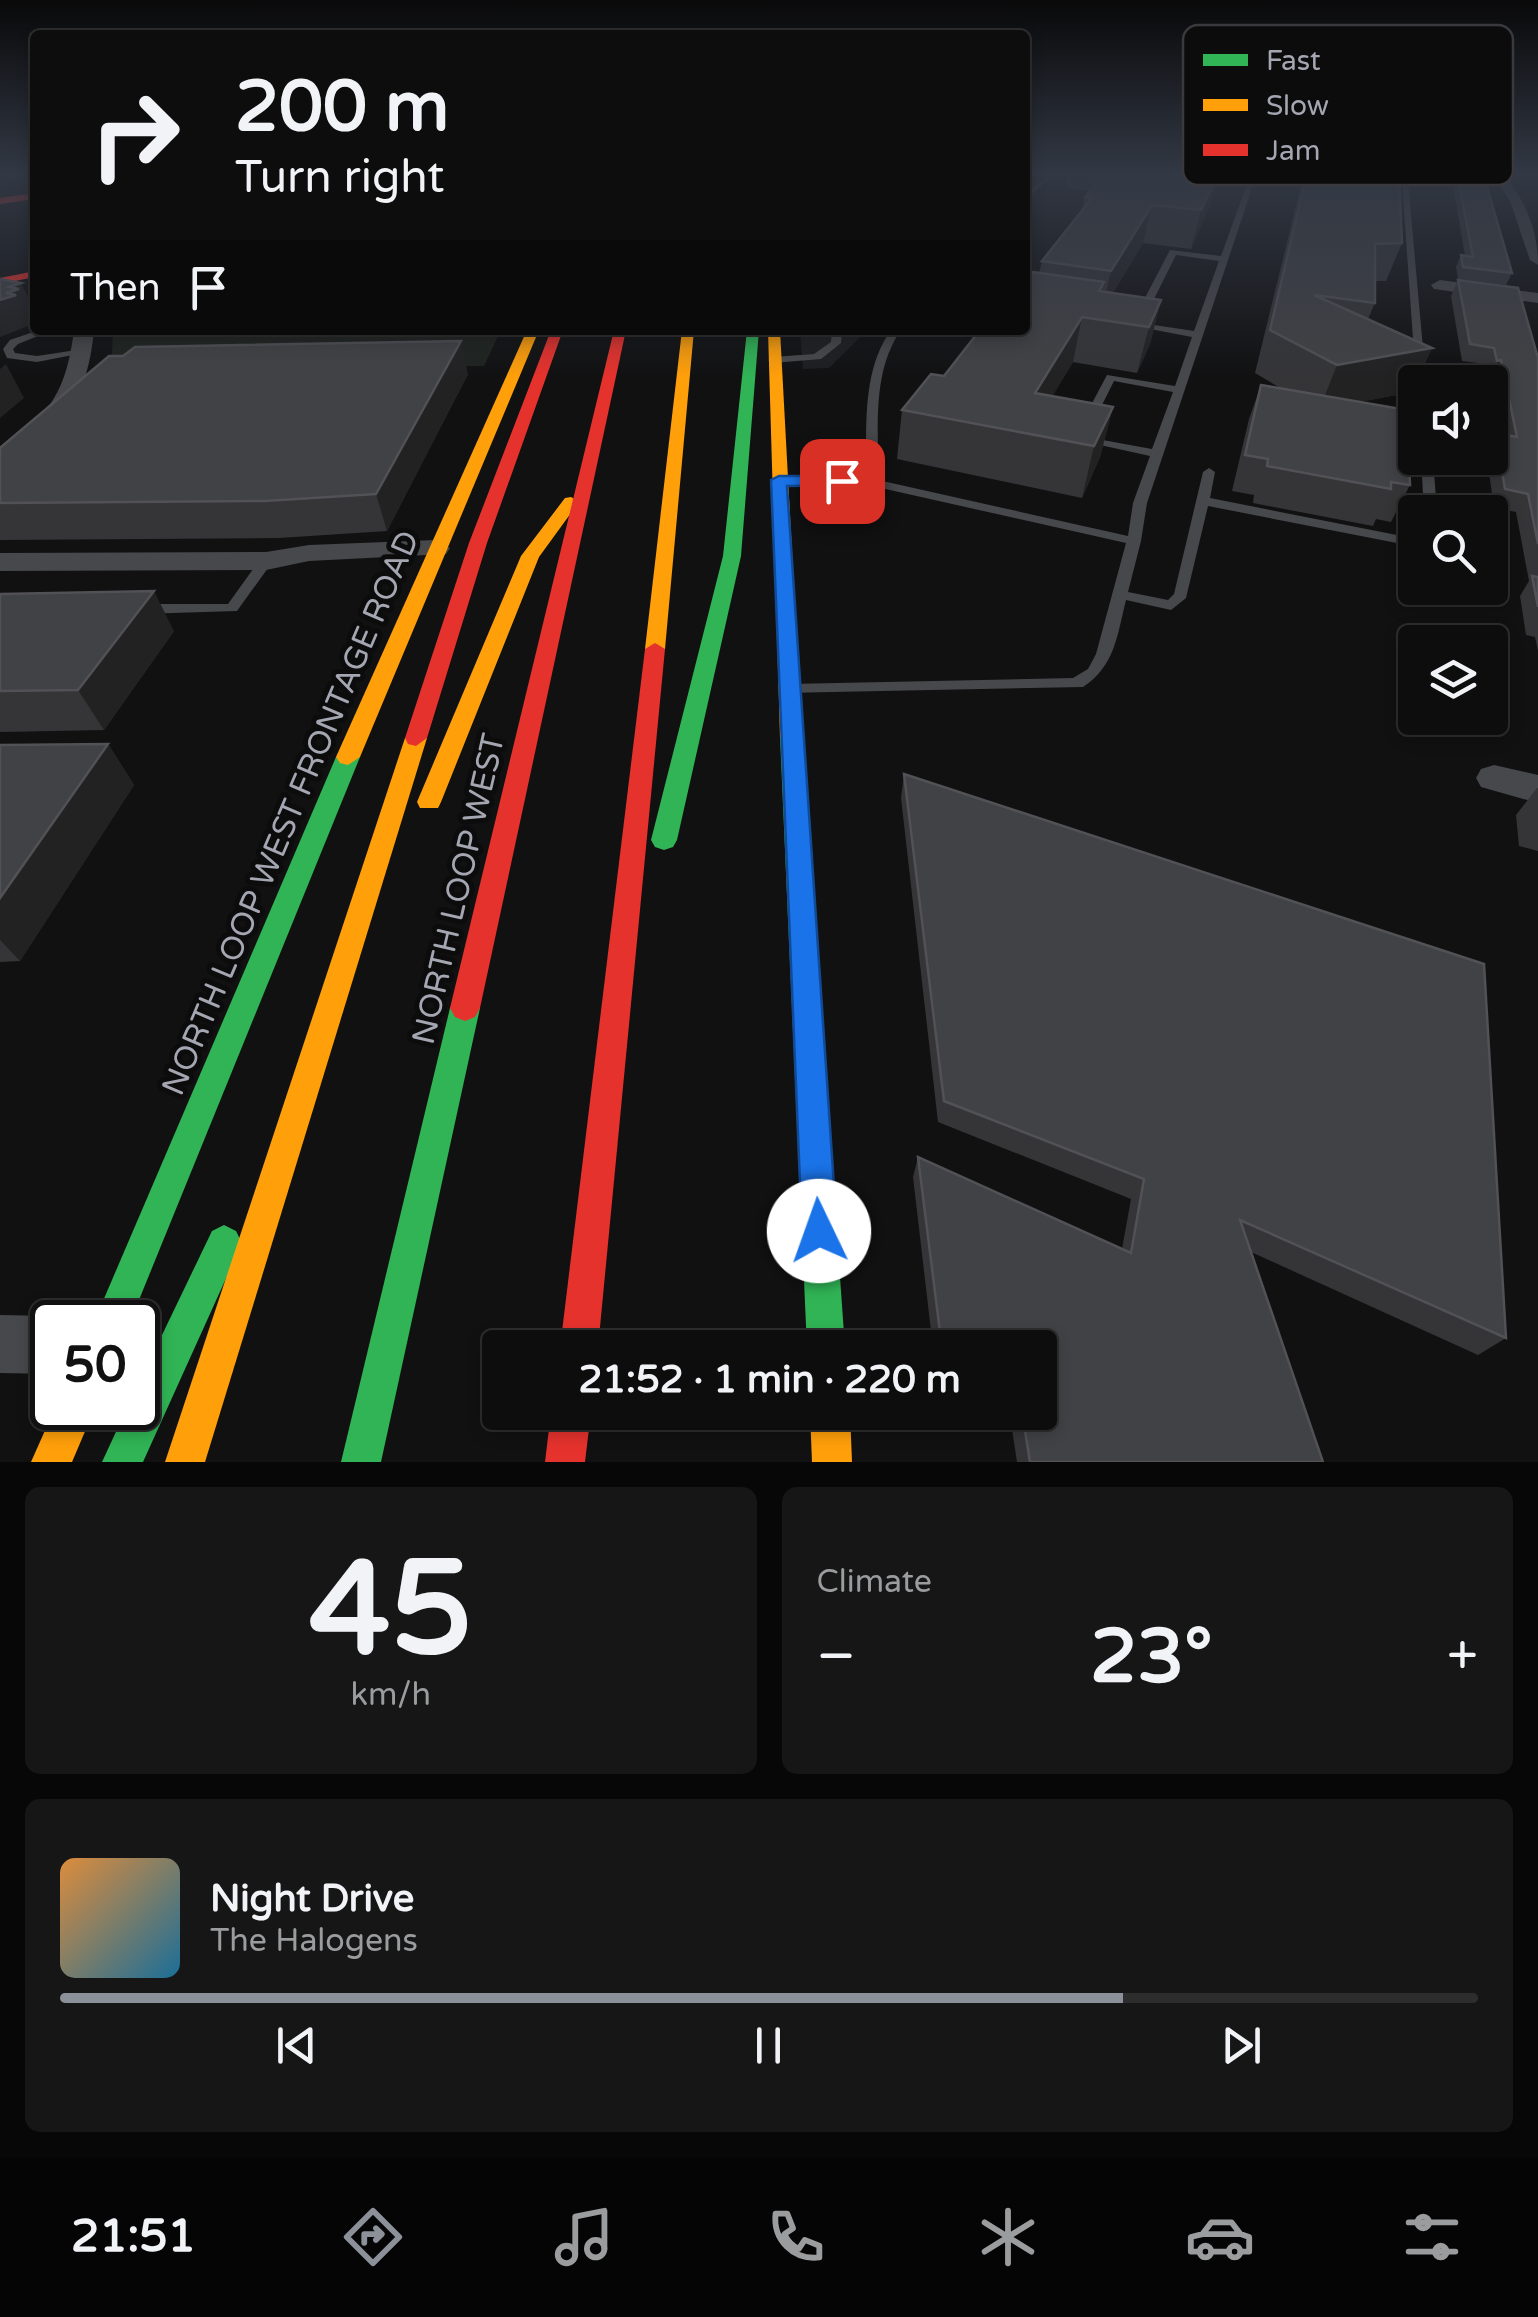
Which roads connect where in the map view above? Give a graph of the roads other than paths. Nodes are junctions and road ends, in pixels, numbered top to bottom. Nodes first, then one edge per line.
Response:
1 (1230, 241) edge
2 (1410, 241) edge
3 (1224, 259) junction
4 (30, 261) edge
5 (0, 266) edge
6 (30, 275) edge
7 (0, 280) edge
8 (1440, 285) dead end
9 (1538, 298) edge
10 (1117, 322) edge
11 (1136, 325) junction
12 (34, 335) edge
13 (531, 335) edge
14 (555, 335) edge
15 (619, 335) edge
16 (687, 335) edge
17 (753, 335) edge
18 (774, 335) edge
19 (836, 335) edge
20 (893, 335) edge
21 (1198, 335) junction
22 (84, 341) edge
23 (774, 360) junction
24 (1420, 365) edge
25 (1179, 390) junction
26 (1157, 454) junction
27 (0, 466) edge
28 (1210, 472) dead end
29 (779, 480) junction
30 (872, 482) junction
31 (584, 485) junction
32 (1203, 501) junction
33 (1398, 539) edge
34 (1134, 542) junction
35 (266, 561) junction
36 (431, 561) junction
37 (0, 562) edge
38 (1121, 594) junction
39 (114, 609) edge
40 (788, 689) junction
41 (1494, 778) dead end
42 (1538, 789) edge
43 (422, 816) dead end
44 (660, 858) dead end
45 (398, 870) dead end
46 (650, 896) dead end
47 (614, 1047) junction
48 (248, 1193) dead end
49 (231, 1228) dead end
50 (121, 1300) edge
51 (580, 1330) edge
52 (825, 1330) edge
53 (0, 1344) edge
54 (30, 1345) edge
55 (65, 1430) edge
56 (569, 1430) edge
57 (831, 1430) edge
58 (51, 1462) edge
59 (122, 1462) edge
60 (185, 1462) edge
61 (360, 1462) edge
62 (565, 1462) edge
63 (832, 1462) edge

1 - 3 lane
2 - 24 lane
3 - 11 lane
3 - 21 lane
4 - 5 main road
6 - 7 main road
8 - 9 street
10 - 11 lane
11 - 21 lane
12 - 22 lane
13 - 36 main road, NORTH LOOP WEST FRONTAGE ROAD
14 - 60 main road
15 - 31 main road, NORTH LOOP WEST
16 - 47 main road
17 - 44 main road
18 - 23 main road
19 - 23 lane
20 - 30 lane
21 - 25 lane
22 - 27 street
23 - 29 main road
25 - 26 lane
25 - 26 lane
26 - 34 lane
28 - 32 lane
29 - 30 lane
29 - 40 main road
30 - 34 lane
31 - 43 main road
31 - 61 main road, NORTH LOOP WEST
32 - 33 lane
32 - 38 lane
34 - 38 lane
35 - 36 street
35 - 37 street
35 - 39 lane
36 - 50 main road, NORTH LOOP WEST FRONTAGE ROAD
38 - 40 lane
40 - 52 main road
41 - 42 street
45 - 48 main road
46 - 47 main road
47 - 51 main road
49 - 59 main road
53 - 54 street
55 - 58 main road
56 - 62 main road
57 - 63 main road

